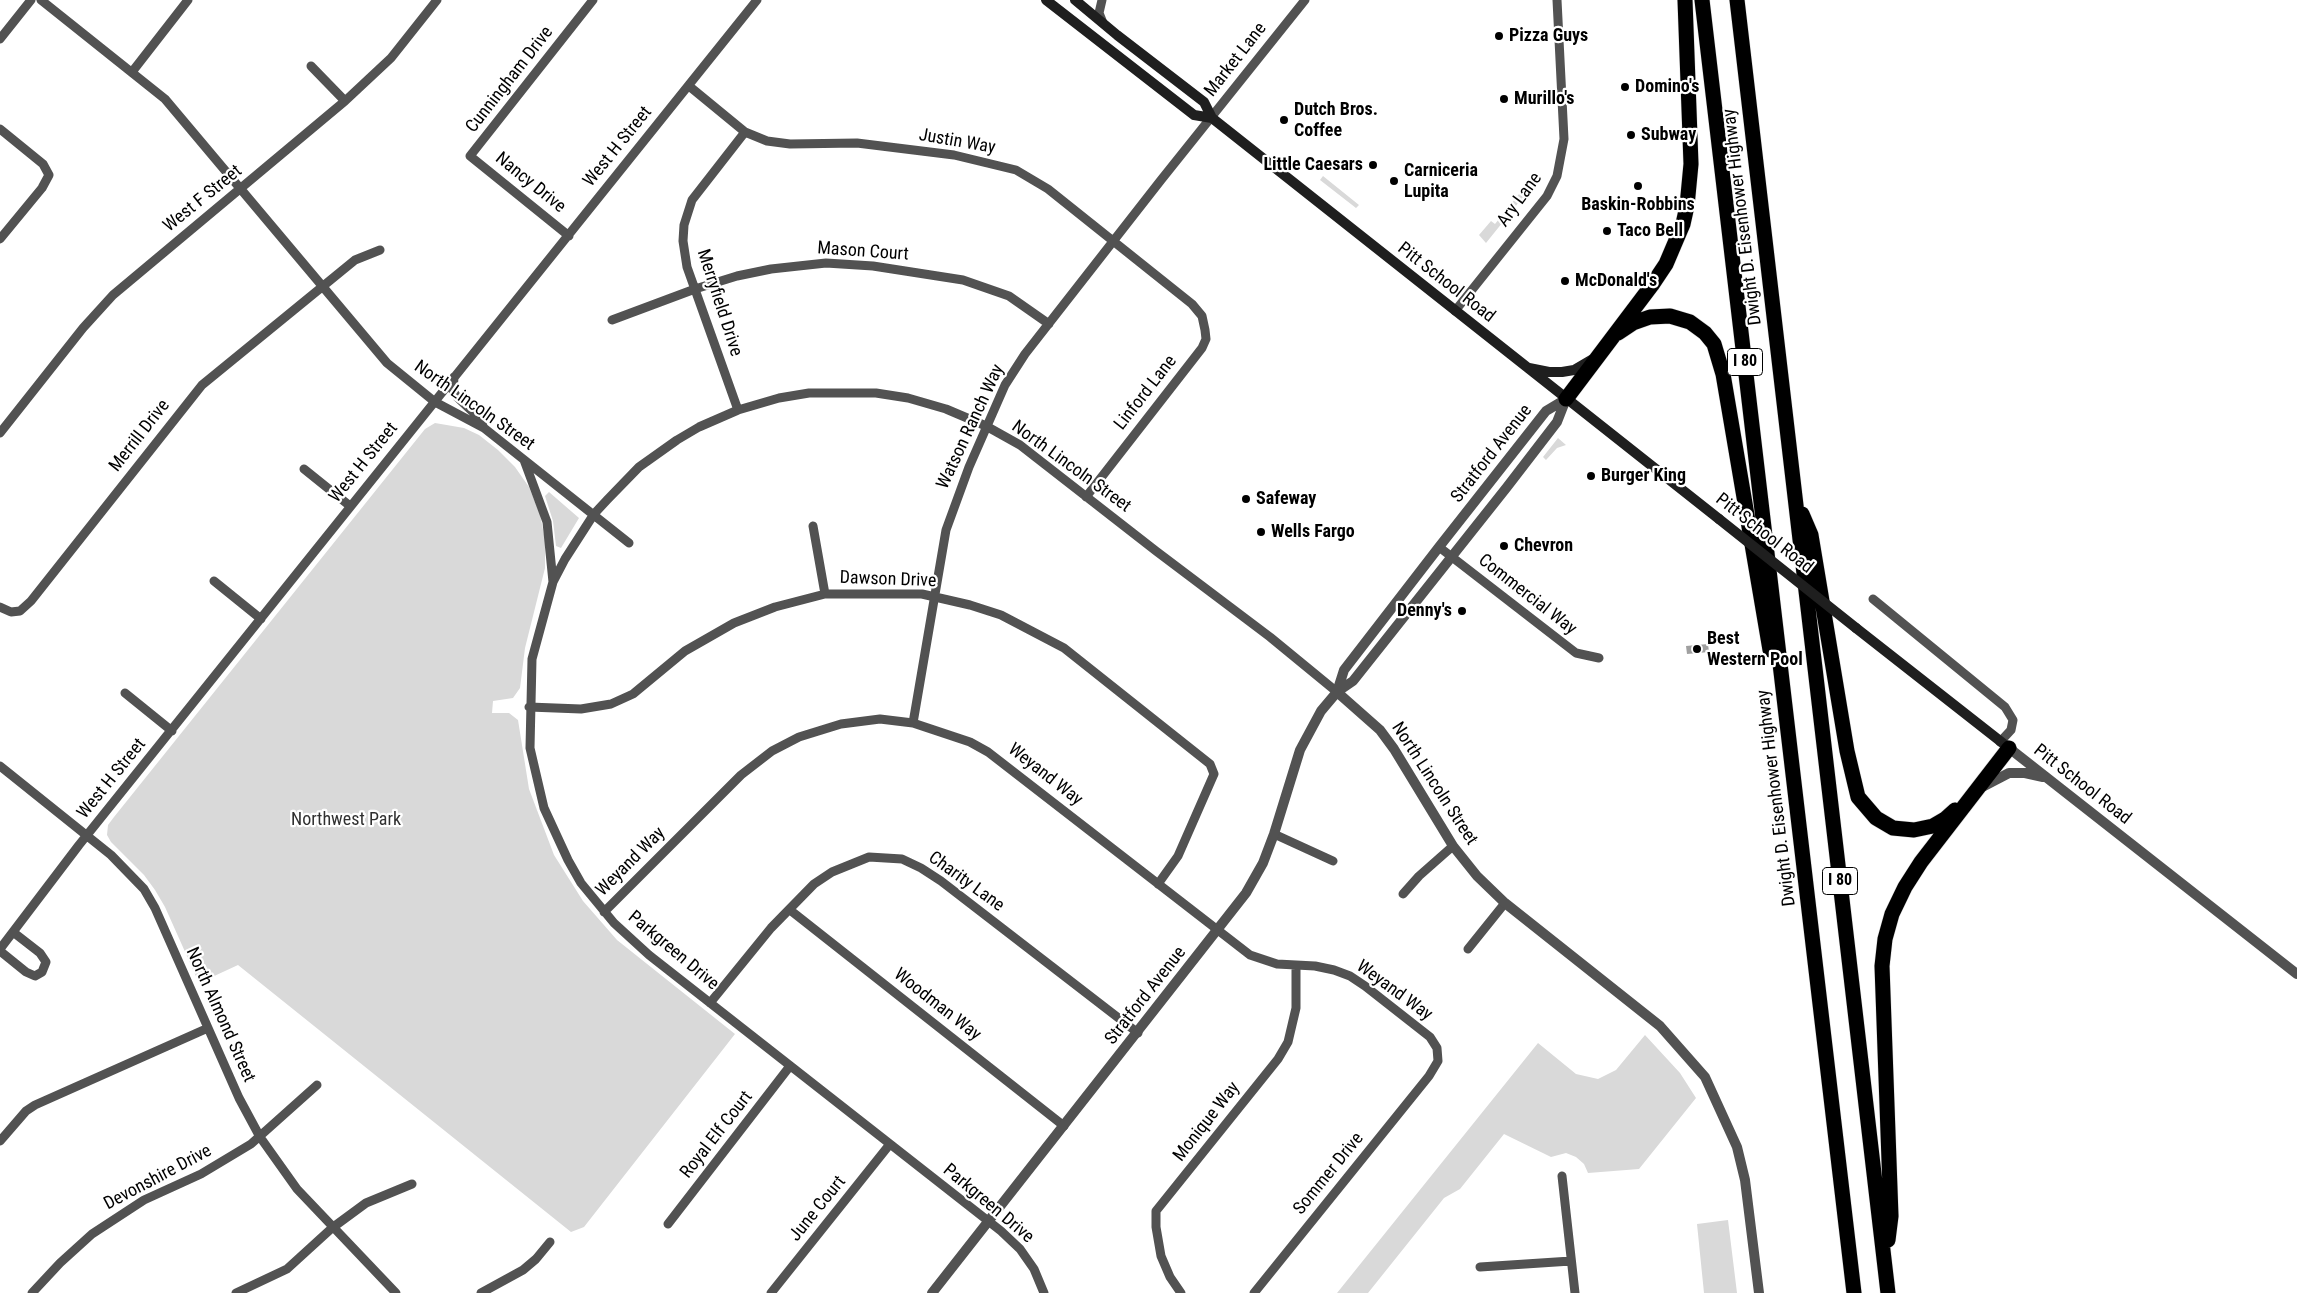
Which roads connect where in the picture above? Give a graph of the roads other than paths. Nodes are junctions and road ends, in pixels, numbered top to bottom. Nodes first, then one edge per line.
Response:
1 (31, 0) edge
2 (41, 0) edge
3 (188, 0) edge
4 (437, 0) edge
5 (593, 0) edge
6 (757, 0) edge
7 (1046, 0) edge
8 (1075, 0) edge
9 (1102, 0) edge
10 (1305, 0) edge
11 (1557, 0) edge
12 (1685, 0) edge
13 (1702, 0) edge
14 (1737, 0) edge
15 (1103, 23) junction
16 (0, 39) edge
17 (311, 66) dead end
18 (132, 72) junction
19 (689, 86) junction
20 (345, 101) junction
21 (1212, 118) junction
22 (0, 129) edge
23 (745, 132) junction
24 (470, 156) joint
25 (241, 188) junction
26 (569, 236) junction
27 (0, 239) edge
28 (1114, 242) junction
29 (380, 250) dead end
30 (322, 286) junction
31 (695, 289) junction
32 (1192, 304) joint
33 (1455, 311) junction
34 (612, 320) dead end
35 (1049, 324) junction
36 (1618, 333) junction
37 (1607, 347) junction
38 (1522, 364) junction
39 (454, 378) junction
40 (1566, 399) junction
41 (435, 402) junction
42 (738, 410) junction
43 (986, 426) junction
44 (484, 428) junction
45 (0, 433) edge
46 (524, 460) junction
47 (304, 469) dead end
48 (1795, 494) junction
49 (1086, 496) junction
50 (350, 506) junction
51 (594, 514) junction
52 (813, 526) dead end
53 (629, 543) dead end
54 (1439, 547) junction
55 (1451, 557) junction
56 (214, 581) dead end
57 (553, 582) junction
58 (825, 594) junction
59 (934, 596) junction
60 (1873, 599) dead end
61 (0, 607) edge
62 (261, 618) junction
63 (1599, 658) dead end
64 (1337, 692) junction
65 (125, 693) dead end
66 (530, 707) junction
67 (913, 722) junction
68 (1787, 724) junction
69 (172, 730) junction
70 (2004, 745) junction
71 (0, 766) edge
72 (2047, 778) junction
73 (1971, 796) junction
74 (1274, 834) junction
75 (88, 835) junction
76 (1453, 846) junction
77 (1333, 861) dead end
78 (1158, 884) junction
79 (1402, 894) dead end
80 (1505, 903) junction
81 (790, 910) junction
82 (604, 912) junction
83 (1218, 931) junction
84 (13, 932) junction
85 (1468, 949) dead end
86 (0, 950) edge
87 (1296, 966) junction
88 (2297, 974) edge
89 (710, 1004) junction
90 (208, 1028) junction
91 (1138, 1033) junction
92 (790, 1066) junction
93 (1429, 1076) joint
94 (317, 1085) dead end
95 (1064, 1126) junction
96 (260, 1137) junction
97 (0, 1141) edge
98 (890, 1144) junction
99 (1562, 1176) dead end
100 (412, 1184) dead end
101 (988, 1222) junction
102 (668, 1224) dead end
103 (332, 1228) junction
104 (550, 1242) dead end
105 (1571, 1261) junction
106 (1480, 1267) dead end
107 (1885, 1267) junction
108 (32, 1293) edge
109 (236, 1293) edge
110 (396, 1293) edge
111 (481, 1293) edge
112 (771, 1293) edge
113 (932, 1293) edge
114 (1044, 1293) edge
115 (1181, 1293) edge
116 (1254, 1293) edge
117 (1575, 1293) edge
118 (1759, 1293) edge
119 (1854, 1293) edge
120 (1888, 1293) edge

1 - 16 street
2 - 18 street, North Lincoln Street
3 - 18 street
4 - 20 street, West F Street
5 - 24 street, Cunningham Drive
6 - 19 street, West H Street
7 - 21 main road, Pitt School Road
8 - 15 main road, Pitt School Road
9 - 15 street
10 - 21 street, Market Lane
11 - 33 street, Ary Lane
12 - 36 highway
13 - 68 highway, Dwight D. Eisenhower Highway / I 80
14 - 48 highway, Dwight D. Eisenhower Highway / I 80
15 - 21 main road, Pitt School Road
17 - 20 street
18 - 25 street, North Lincoln Street
19 - 23 street, Justin Way
19 - 26 street, West H Street
20 - 25 street, West F Street
21 - 28 street, Watson Ranch Way
21 - 33 main road, Pitt School Road
22 - 27 street
23 - 28 street, Justin Way
23 - 31 street, Merryfield Drive
24 - 26 street, Nancy Drive
25 - 30 street, North Lincoln Street
25 - 45 street, West F Street
26 - 39 street, West H Street
28 - 32 street, Justin Way
28 - 35 street, Watson Ranch Way
29 - 30 street
30 - 41 street, North Lincoln Street
30 - 61 street, Merrill Drive
31 - 34 street, Mason Court
31 - 35 street, Mason Court
31 - 42 street, Merryfield Drive
32 - 49 street, Linford Lane
33 - 38 main road, Pitt School Road
35 - 43 street, Watson Ranch Way
36 - 37 highway
36 - 68 highway
37 - 38 main road
37 - 40 highway
38 - 40 main road, Pitt School Road
39 - 41 street, West H Street
39 - 44 street
40 - 54 street, Stratford Avenue
40 - 55 street, Stratford Avenue
40 - 70 main road, Pitt School Road, bridge
41 - 44 street, North Lincoln Street
41 - 50 street, West H Street
42 - 43 street, North Lincoln Street
42 - 51 street, North Lincoln Street
43 - 49 street, North Lincoln Street
43 - 59 street, Watson Ranch Way
44 - 46 street, North Lincoln Street
46 - 51 street, North Lincoln Street
46 - 57 street
47 - 50 street
48 - 73 highway
48 - 107 highway, Dwight D. Eisenhower Highway / I 80
49 - 64 street, North Lincoln Street
50 - 62 street, West H Street
51 - 53 street
51 - 57 street, Parkgreen Drive
52 - 58 street
54 - 55 street, Commercial Way
54 - 64 street, Stratford Avenue
55 - 63 street, Commercial Way
55 - 64 street, Stratford Avenue
56 - 62 street
57 - 66 street, Parkgreen Drive
58 - 59 street, Dawson Drive
58 - 66 street, Dawson Drive
59 - 67 street, Watson Ranch Way
59 - 78 street, Dawson Drive
60 - 70 street
62 - 69 street, West H Street
64 - 74 street, Stratford Avenue
64 - 76 street, North Lincoln Street
65 - 69 street
66 - 82 street, Parkgreen Drive
67 - 78 street, Weyand Way
67 - 82 street, Weyand Way
68 - 119 highway, Dwight D. Eisenhower Highway / I 80
69 - 75 street, West H Street
70 - 72 street, Pitt School Road
70 - 73 highway
71 - 75 street, North Almond Street
72 - 73 street
72 - 88 street, Pitt School Road
73 - 107 highway
74 - 77 street
74 - 83 street, Stratford Avenue
75 - 84 street, West H Street
75 - 90 street, North Almond Street
76 - 79 street
76 - 80 street, North Lincoln Street
78 - 83 street, Weyand Way
80 - 85 street
80 - 118 street, North Lincoln Street
81 - 89 street, Charity Lane
81 - 91 street, Charity Lane
81 - 95 street, Woodman Way
82 - 89 street, Parkgreen Drive
83 - 87 street, Weyand Way
83 - 91 street, Stratford Avenue
84 - 86 street, West H Street
84 - 86 street
87 - 93 street, Weyand Way
87 - 115 street, Monique Way
89 - 92 street, Parkgreen Drive
90 - 96 street, North Almond Street
90 - 97 street
91 - 95 street, Stratford Avenue
92 - 98 street, Parkgreen Drive
92 - 102 street, Royal Elf Court
93 - 116 street, Sommer Drive
94 - 96 street, Devonshire Drive
95 - 101 street, Stratford Avenue
96 - 103 street, North Almond Street
96 - 108 street, Devonshire Drive
98 - 101 street, Parkgreen Drive
98 - 112 street, June Court
99 - 105 street
100 - 103 street
101 - 113 street, Stratford Avenue
101 - 114 street, Parkgreen Drive
103 - 109 street
103 - 110 street, North Almond Street
104 - 111 street
105 - 106 street
105 - 117 street
107 - 120 highway, Dwight D. Eisenhower Highway / I 80

